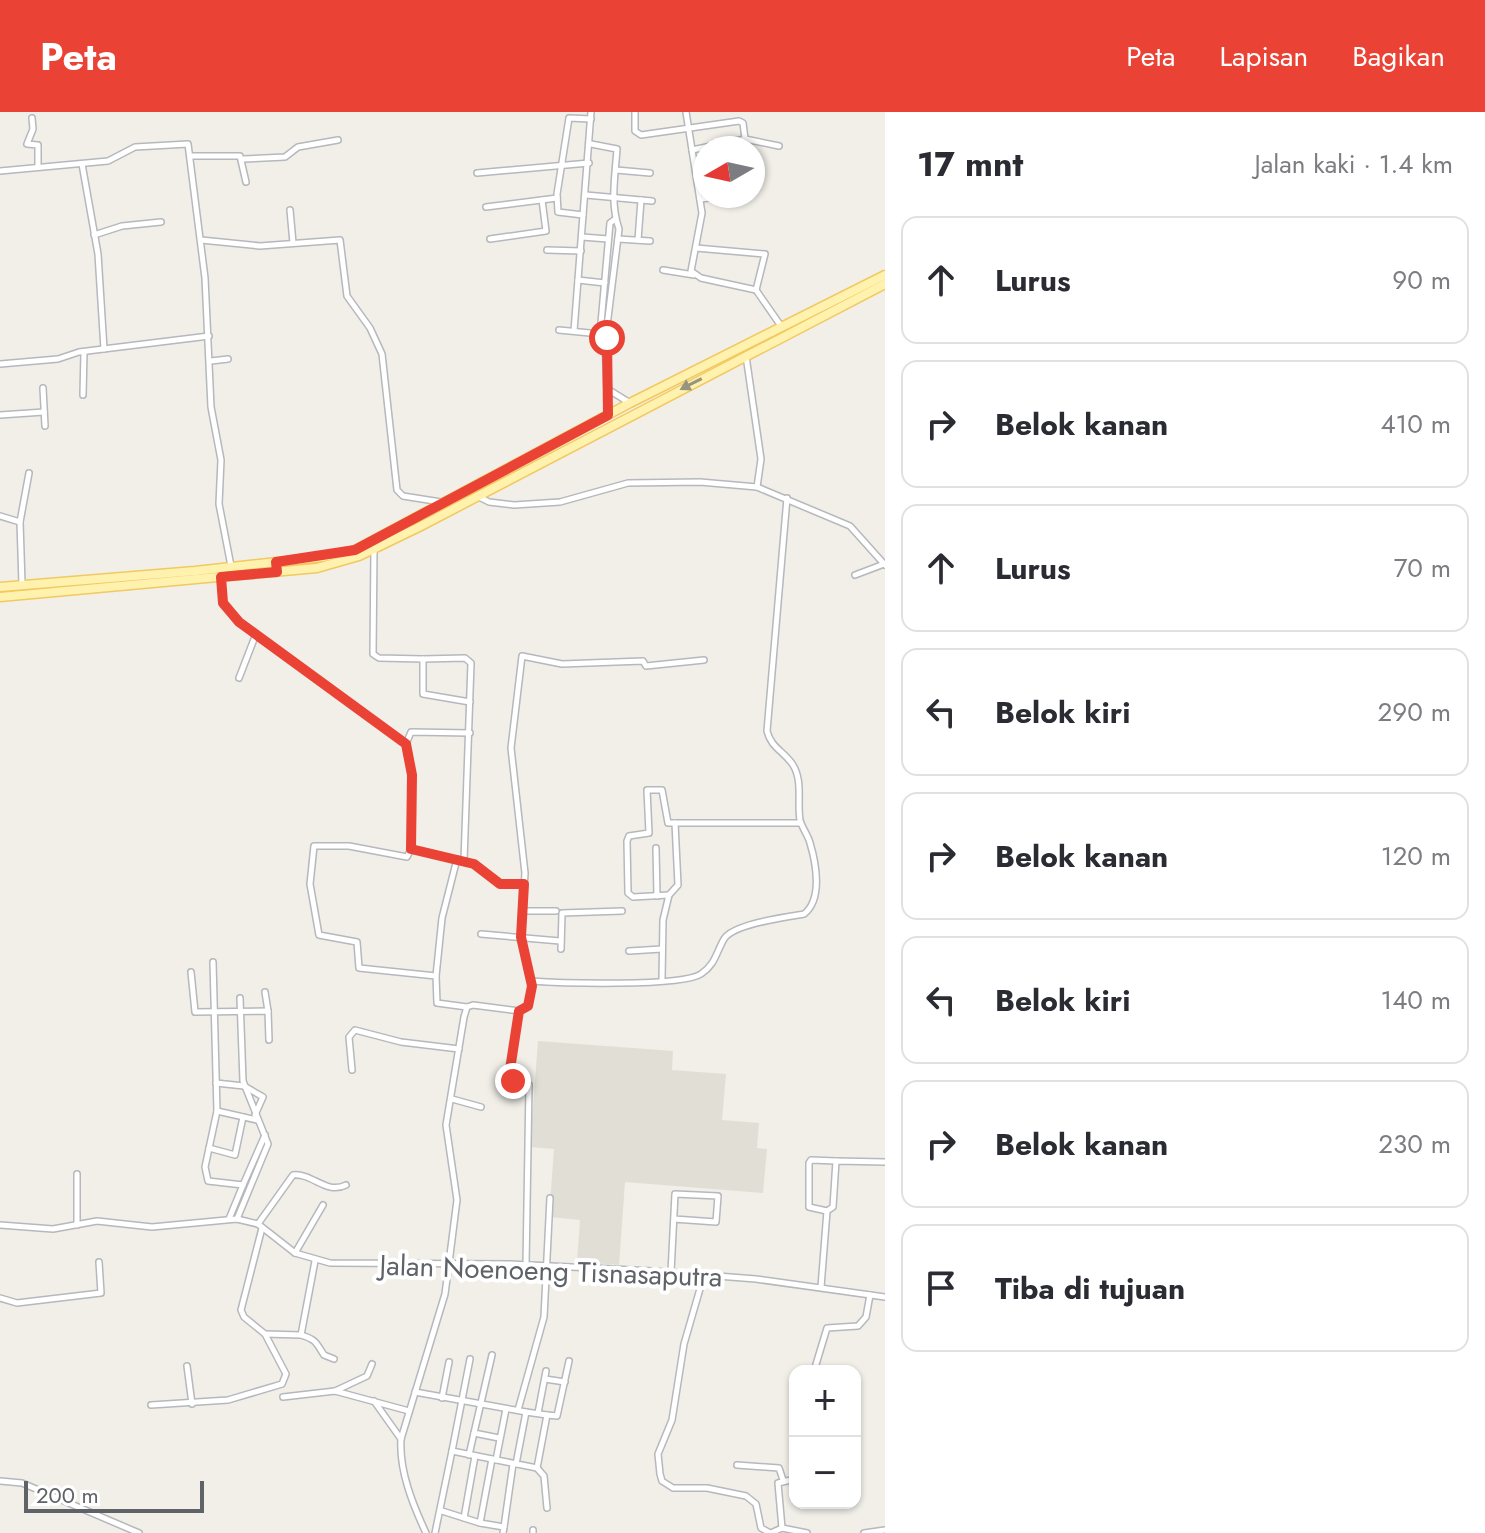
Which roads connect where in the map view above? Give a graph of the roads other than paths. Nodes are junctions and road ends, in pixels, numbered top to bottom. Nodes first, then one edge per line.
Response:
1 (635, 112) edge
2 (686, 112) edge
3 (591, 115) edge
4 (32, 118) dead end
5 (689, 126) junction
6 (744, 136) edge
7 (338, 140) dead end
8 (765, 143) edge
9 (591, 144) junction
10 (779, 146) dead end
11 (692, 150) joint
12 (192, 156) junction
13 (693, 156) edge
14 (243, 159) junction
15 (589, 163) junction
16 (82, 164) junction
17 (560, 164) junction
18 (38, 167) junction
19 (616, 170) junction
20 (0, 171) edge
21 (477, 173) dead end
22 (650, 173) dead end
23 (246, 182) dead end
24 (586, 195) junction
25 (613, 197) junction
26 (557, 198) junction
27 (542, 200) junction
28 (641, 200) junction
29 (652, 201) dead end
30 (486, 207) dead end
31 (701, 208) edge
32 (290, 210) dead end
33 (583, 215) junction
34 (614, 220) junction
35 (161, 222) dead end
36 (94, 235) junction
37 (582, 237) junction
38 (490, 239) dead end
39 (608, 239) junction
40 (618, 239) junction
41 (201, 240) junction
42 (638, 240) junction
43 (650, 241) dead end
44 (293, 243) junction
45 (696, 248) junction
46 (547, 250) dead end
47 (581, 251) junction
48 (663, 270) dead end
49 (885, 275) edge
50 (695, 276) junction
51 (578, 280) junction
52 (605, 283) junction
53 (885, 284) edge
54 (756, 290) junction
55 (781, 327) junction
56 (559, 330) dead end
57 (574, 331) junction
58 (600, 334) junction
59 (209, 336) junction
60 (605, 342) junction
61 (104, 349) junction
62 (84, 351) junction
63 (746, 356) junction
64 (228, 359) dead end
65 (211, 361) junction
66 (0, 364) edge
67 (43, 388) dead end
68 (608, 390) junction
69 (83, 395) dead end
70 (630, 403) junction
71 (44, 412) junction
72 (0, 415) edge
73 (608, 415) junction
74 (45, 426) dead end
75 (29, 473) dead end
76 (757, 487) junction
77 (476, 495) junction
78 (787, 498) junction
79 (446, 502) junction
80 (0, 516) edge
81 (20, 522) junction
82 (374, 550) junction
83 (884, 564) edge
84 (231, 566) junction
85 (276, 567) junction
86 (855, 575) dead end
87 (221, 577) junction
88 (22, 585) junction
89 (0, 587) edge
90 (0, 597) edge
91 (256, 634) junction
92 (423, 659) junction
93 (704, 660) dead end
94 (239, 678) dead end
95 (470, 702) junction
96 (470, 733) junction
97 (406, 744) junction
98 (675, 823) junction
99 (801, 823) junction
100 (656, 848) dead end
101 (411, 849) junction
102 (457, 859) junction
103 (464, 861) junction
104 (524, 884) junction
105 (669, 895) junction
106 (657, 896) junction
107 (523, 911) junction
108 (556, 911) dead end
109 (622, 911) dead end
110 (481, 934) dead end
111 (521, 937) junction
112 (560, 941) junction
113 (561, 949) dead end
114 (662, 949) junction
115 (629, 951) dead end
116 (213, 962) dead end
117 (191, 972) dead end
118 (436, 976) junction
119 (662, 979) junction
120 (531, 981) junction
121 (265, 992) dead end
122 (240, 998) dead end
123 (467, 1007) junction
124 (268, 1011) junction
125 (519, 1011) junction
126 (241, 1012) junction
127 (215, 1013) junction
128 (269, 1040) dead end
129 (459, 1049) junction
130 (352, 1070) dead end
131 (216, 1083) junction
132 (244, 1086) junction
133 (452, 1099) junction
134 (481, 1107) dead end
135 (217, 1111) junction
136 (243, 1117) junction
137 (256, 1118) junction
138 (265, 1135) junction
139 (209, 1148) junction
140 (254, 1159) junction
141 (836, 1161) junction
142 (262, 1162) junction
143 (885, 1162) edge
144 (77, 1174) dead end
145 (248, 1174) junction
146 (256, 1177) junction
147 (243, 1185) junction
148 (346, 1185) dead end
149 (550, 1198) dead end
150 (323, 1205) dead end
151 (827, 1211) junction
152 (237, 1219) junction
153 (674, 1219) junction
154 (228, 1220) junction
155 (0, 1225) edge
156 (77, 1225) junction
157 (260, 1226) junction
158 (295, 1253) junction
159 (315, 1261) junction
160 (99, 1262) dead end
161 (449, 1263) junction
162 (526, 1265) junction
163 (549, 1266) junction
164 (671, 1272) junction
165 (704, 1275) junction
166 (821, 1287) junction
167 (870, 1295) junction
168 (885, 1297) edge
169 (0, 1298) edge
170 (265, 1334) junction
171 (301, 1335) junction
172 (492, 1355) dead end
173 (334, 1359) dead end
174 (470, 1359) dead end
175 (569, 1361) dead end
176 (449, 1362) dead end
177 (372, 1364) dead end
178 (816, 1365) edge
179 (187, 1366) dead end
180 (565, 1382) junction
181 (335, 1391) junction
182 (415, 1392) junction
183 (283, 1397) dead end
184 (442, 1398) junction
185 (373, 1400) junction
186 (462, 1402) junction
187 (192, 1404) junction
188 (480, 1404) junction
189 (151, 1405) dead end
190 (506, 1409) junction
191 (518, 1410) junction
192 (409, 1411) junction
193 (526, 1412) junction
194 (538, 1413) junction
195 (547, 1415) junction
196 (474, 1433) junction
197 (499, 1438) junction
198 (401, 1439) junction
199 (452, 1451) junction
200 (472, 1455) junction
201 (494, 1460) junction
202 (514, 1464) junction
203 (737, 1465) dead end
204 (537, 1468) junction
205 (783, 1480) junction
206 (789, 1480) edge
207 (0, 1481) edge
208 (547, 1508) dead end
209 (442, 1511) junction
210 (464, 1518) junction
211 (480, 1523) junction
212 (782, 1528) junction
213 (122, 1530) edge
214 (504, 1530) edge
215 (885, 1530) edge
216 (139, 1533) edge
217 (426, 1533) edge
218 (436, 1533) edge
219 (771, 1533) edge
220 (807, 1533) edge
221 (864, 1533) edge

1 - 5 street
2 - 5 street
3 - 9 street
3 - 17 street
4 - 18 street
5 - 6 street
5 - 11 street
7 - 14 street
8 - 10 street
9 - 15 street
9 - 19 street
11 - 13 street
12 - 14 street
12 - 16 street
12 - 41 street
14 - 23 street
15 - 17 street
15 - 24 street
16 - 18 street
16 - 36 street
17 - 21 street
17 - 26 street
18 - 20 street
19 - 22 street
19 - 25 street
24 - 25 street
24 - 33 street
25 - 28 street
25 - 34 street
26 - 27 street
26 - 33 street
27 - 30 street
27 - 38 street
28 - 29 street
28 - 42 street
31 - 45 street
32 - 44 street
33 - 37 street
34 - 39 street
34 - 40 street
35 - 36 street
36 - 61 street
37 - 39 street
37 - 47 street
39 - 52 street
40 - 42 street
40 - 60 street
41 - 44 street
41 - 59 street
42 - 43 street
44 - 79 street
45 - 50 street
45 - 54 street
46 - 47 street
47 - 51 street
48 - 50 street
49 - 55 main road
50 - 54 street
51 - 52 street
51 - 57 street
52 - 58 street
53 - 63 main road
54 - 55 street
55 - 70 main road
56 - 57 street
57 - 58 street
58 - 60 street
59 - 61 street
59 - 65 street
60 - 68 street
61 - 62 street
62 - 66 street
62 - 69 street
63 - 76 street
63 -> 77 main road
64 - 65 street
65 - 84 street
67 - 71 street
68 - 70 street
68 - 73 street
70 - 73 main road
71 - 72 street
71 - 74 street
73 - 79 main road
75 - 81 street
76 - 77 street
76 - 78 street
77 - 82 main road
78 - 83 street
78 - 99 street
79 - 85 main road
80 - 81 street
81 - 88 street
82 - 85 main road
82 - 92 street
83 - 86 street
84 - 85 main road
84 - 88 main road
85 - 87 main road
87 - 90 main road
87 - 91 street
88 - 89 main road
91 - 94 street
91 - 97 street
92 - 95 street
92 - 95 street
93 - 104 street
95 - 96 street
96 - 97 street
96 - 103 street
97 - 101 street
98 - 99 street
98 - 105 street
98 - 106 street
99 - 119 street
100 - 106 street
101 - 102 street
101 - 118 street
102 - 103 street
102 - 118 street
103 - 104 street
104 - 107 street
105 - 106 street
105 - 114 street
107 - 108 street
107 - 111 street
109 - 112 street
110 - 111 street
111 - 112 street
111 - 120 street
112 - 113 street
114 - 115 street
114 - 119 street
116 - 127 street
117 - 127 street
118 - 123 street
119 - 120 street
120 - 125 street
121 - 124 street
122 - 126 street
123 - 125 street
123 - 129 street
124 - 126 street
124 - 128 street
125 - 162 street
126 - 127 street
126 - 132 street
127 - 131 street
129 - 130 street
129 - 133 street
131 - 132 street
131 - 135 street
132 - 137 street
132 - 137 street
133 - 134 street
133 - 161 street
135 - 136 street
135 - 139 street
136 - 137 street
136 - 139 street
137 - 138 street
138 - 140 street
138 - 142 street
139 - 147 street
140 - 142 street
140 - 145 street
141 - 143 street
141 - 151 street
141 - 151 street
142 - 146 street
144 - 156 street
145 - 146 street
145 - 147 street
146 - 152 street
147 - 154 street
148 - 157 street
149 - 163 street
150 - 158 street
151 - 166 street
152 - 154 street, Jalan Noenoeng Tisnasaputra
152 - 157 street, Jalan Noenoeng Tisnasaputra
153 - 153 street
153 - 164 street
154 - 156 street, Jalan Noenoeng Tisnasaputra
155 - 156 street, Jalan Noenoeng Tisnasaputra
157 - 158 street, Jalan Noenoeng Tisnasaputra
157 - 170 street
158 - 159 street, Jalan Noenoeng Tisnasaputra
159 - 161 street, Jalan Noenoeng Tisnasaputra
159 - 171 street
160 - 169 street
161 - 162 street, Jalan Noenoeng Tisnasaputra
161 - 182 street
162 - 163 street, Jalan Noenoeng Tisnasaputra
163 - 164 street, Jalan Noenoeng Tisnasaputra
163 - 191 street
164 - 165 street, Jalan Noenoeng Tisnasaputra
165 - 166 street, Jalan Noenoeng Tisnasaputra
165 - 219 street
166 - 167 street, Jalan Noenoeng Tisnasaputra
167 - 168 street, Jalan Noenoeng Tisnasaputra
167 - 178 street
170 - 171 street
170 - 187 street
171 - 173 street
172 - 188 street
174 - 186 street
175 - 180 street
176 - 184 street
177 - 181 street
179 - 187 street
180 - 194 street
180 - 195 street
181 - 183 street
181 - 185 street
182 - 184 street
182 - 192 street
184 - 186 street
185 - 192 street
185 - 198 street
186 - 188 street
186 - 199 street
187 - 189 street
188 - 190 street
188 - 196 street
190 - 191 street
190 - 197 street
191 - 193 street
192 - 198 street
193 - 194 street
193 - 202 street
194 - 195 street
195 - 204 street
196 - 197 street
196 - 200 street
197 - 201 street
198 - 217 street
199 - 200 street
199 - 209 street
200 - 201 street
200 - 210 street
201 - 202 street
201 - 211 street
202 - 204 street
202 - 214 street
203 - 205 street
204 - 208 street
205 - 206 street
205 - 212 street
207 - 213 street
209 - 210 street
209 - 218 street
210 - 211 street
211 - 214 street
212 - 219 street
212 - 220 street
213 - 216 street
215 - 221 street

